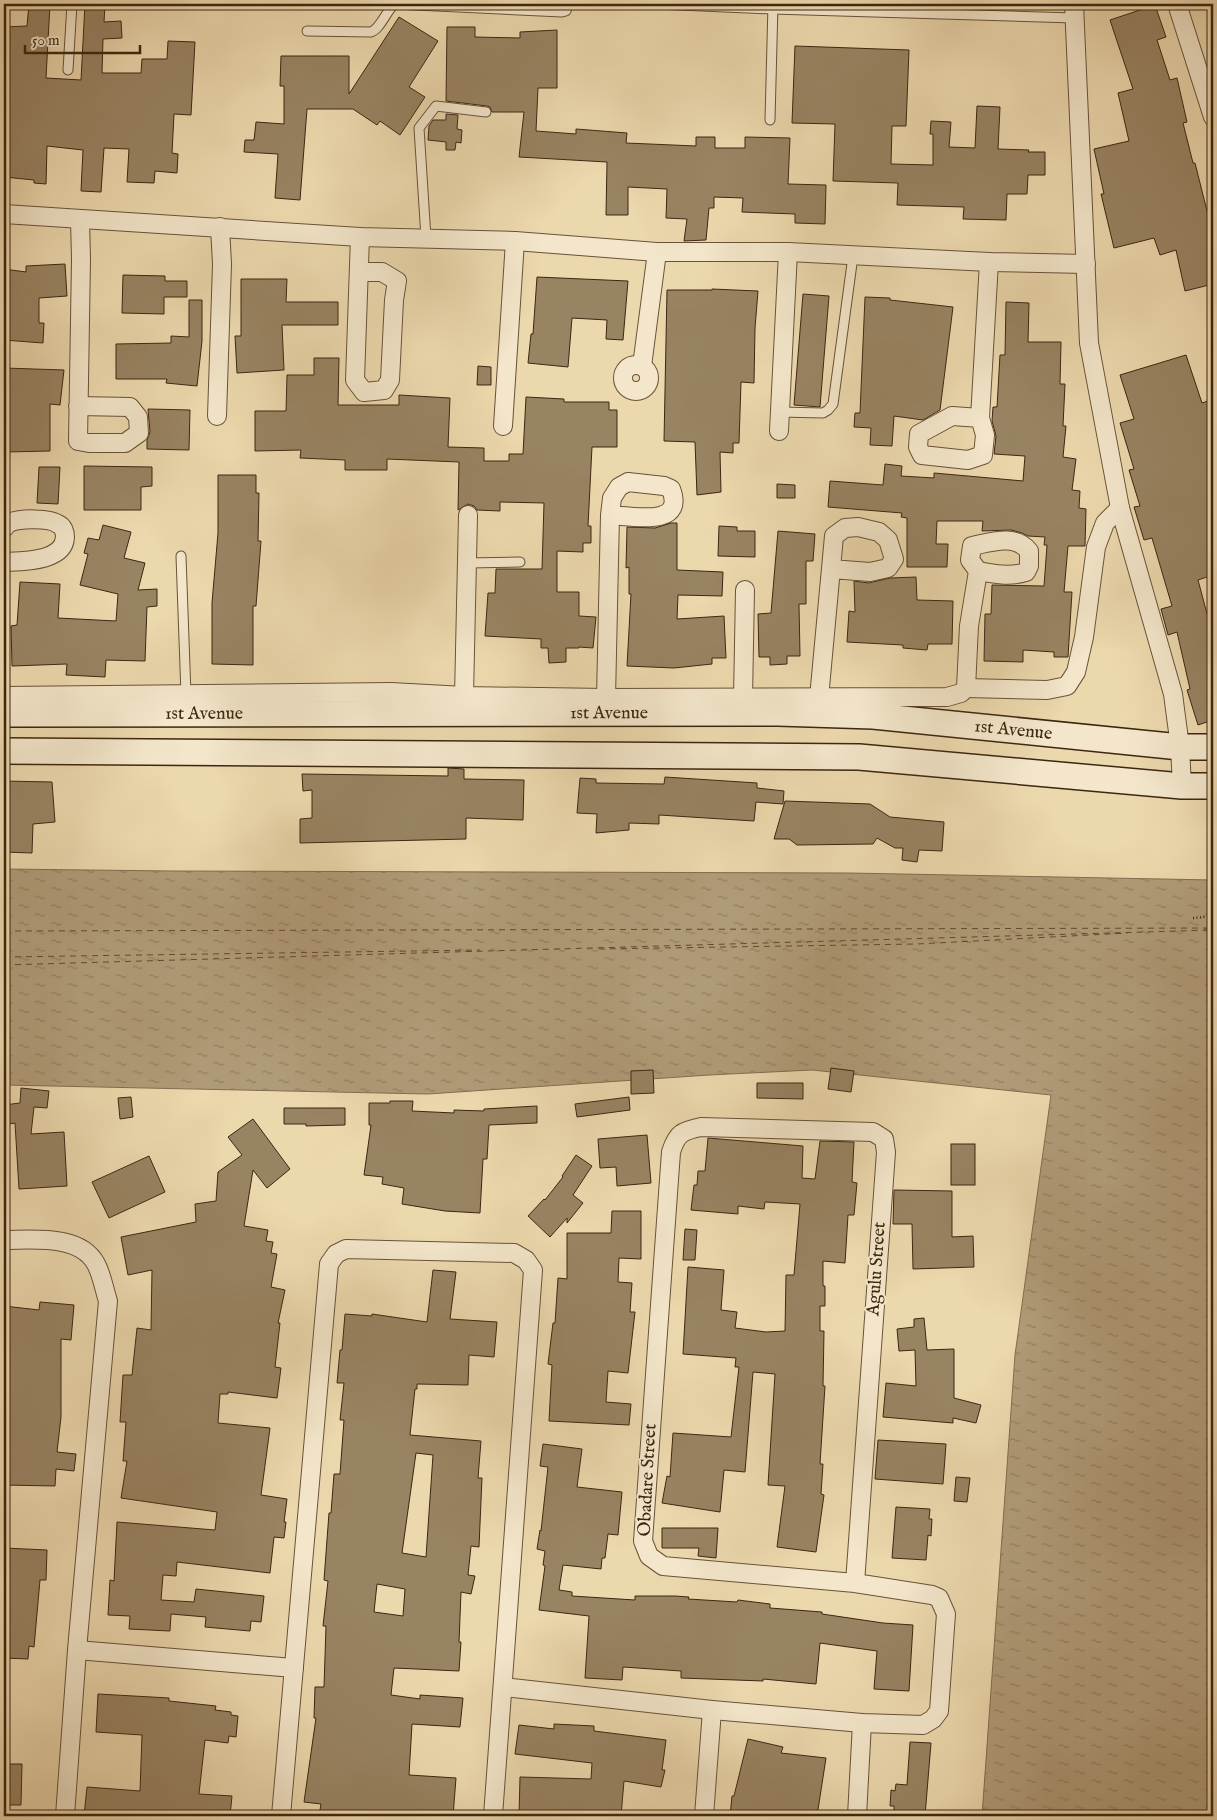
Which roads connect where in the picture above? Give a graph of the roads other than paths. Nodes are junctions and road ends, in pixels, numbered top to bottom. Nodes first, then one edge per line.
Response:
1 (72, 4) edge
2 (394, 4) edge
3 (568, 4) edge
4 (656, 4) edge
5 (1177, 4) edge
6 (442, 5) edge
7 (772, 6) edge
8 (515, 7) edge
9 (1074, 11) edge
10 (306, 31) dead end
11 (68, 70) dead end
12 (486, 112) dead end
13 (1213, 117) edge
14 (770, 120) dead end
15 (4, 214) edge
16 (80, 219) junction
17 (220, 227) junction
18 (360, 237) junction
19 (426, 238) junction
20 (514, 241) junction
21 (657, 252) junction
22 (788, 252) junction
23 (853, 256) junction
24 (989, 262) junction
25 (1086, 264) junction
26 (359, 272) junction
27 (642, 366) dead end
28 (78, 406) dead end
29 (780, 412) junction
30 (217, 416) dead end
31 (980, 418) dead end
32 (504, 426) dead end
33 (779, 431) dead end
34 (1120, 508) junction
35 (468, 515) dead end
36 (610, 515) dead end
37 (4, 528) edge
38 (181, 556) dead end
39 (4, 562) edge
40 (520, 562) dead end
41 (467, 564) junction
42 (831, 569) dead end
43 (978, 572) dead end
44 (746, 590) dead end
45 (966, 688) junction
46 (186, 695) junction
47 (4, 696) edge
48 (464, 696) junction
49 (606, 698) junction
50 (743, 698) junction
51 (819, 698) junction
52 (4, 714) edge
53 (1180, 747) junction
54 (1213, 747) edge
55 (4, 751) edge
56 (1182, 786) junction
57 (1213, 786) edge
58 (701, 1127) joint
59 (4, 1240) edge
60 (855, 1583) junction
61 (77, 1650) junction
62 (294, 1668) junction
63 (503, 1687) junction
64 (712, 1710) junction
65 (862, 1723) junction
66 (65, 1816) edge
67 (281, 1816) edge
68 (493, 1816) edge
69 (704, 1816) edge
70 (857, 1816) edge

1 - 11 lane
2 - 6 lane
2 - 10 lane
3 - 8 lane
4 - 7 lane
5 - 13 street
6 - 8 lane
7 - 9 lane
7 - 14 lane
9 - 25 street
12 - 19 lane
15 - 16 street
16 - 17 street
16 - 28 street
17 - 18 street
17 - 30 street
18 - 19 street
18 - 26 street
19 - 20 street
20 - 21 street
20 - 32 street
21 - 22 street
21 - 27 street
22 - 23 street
22 - 29 street
23 - 24 street
23 - 29 lane
24 - 25 street
24 - 31 street
25 - 34 street
26 - 26 street
29 - 33 street
34 - 45 street
34 - 53 street
35 - 41 street
36 - 49 street
37 - 39 street
38 - 46 lane
40 - 41 lane
41 - 48 street
42 - 51 street
43 - 45 street
44 - 50 street
45 - 51 street
46 - 47 street
46 - 48 street
48 - 49 street
49 - 50 street
50 - 51 street
52 - 53 main road, 1st Avenue
53 - 54 main road, 1st Avenue
53 - 56 street
55 - 56 main road
56 - 57 main road
58 - 60 street, Agulu Street
58 - 60 street, Obadare Street
59 - 61 street
60 - 65 street, Obadare Street
61 - 62 street
61 - 66 street
62 - 63 street
62 - 67 street
63 - 64 street
63 - 68 street
64 - 65 street
64 - 69 street
65 - 70 street

